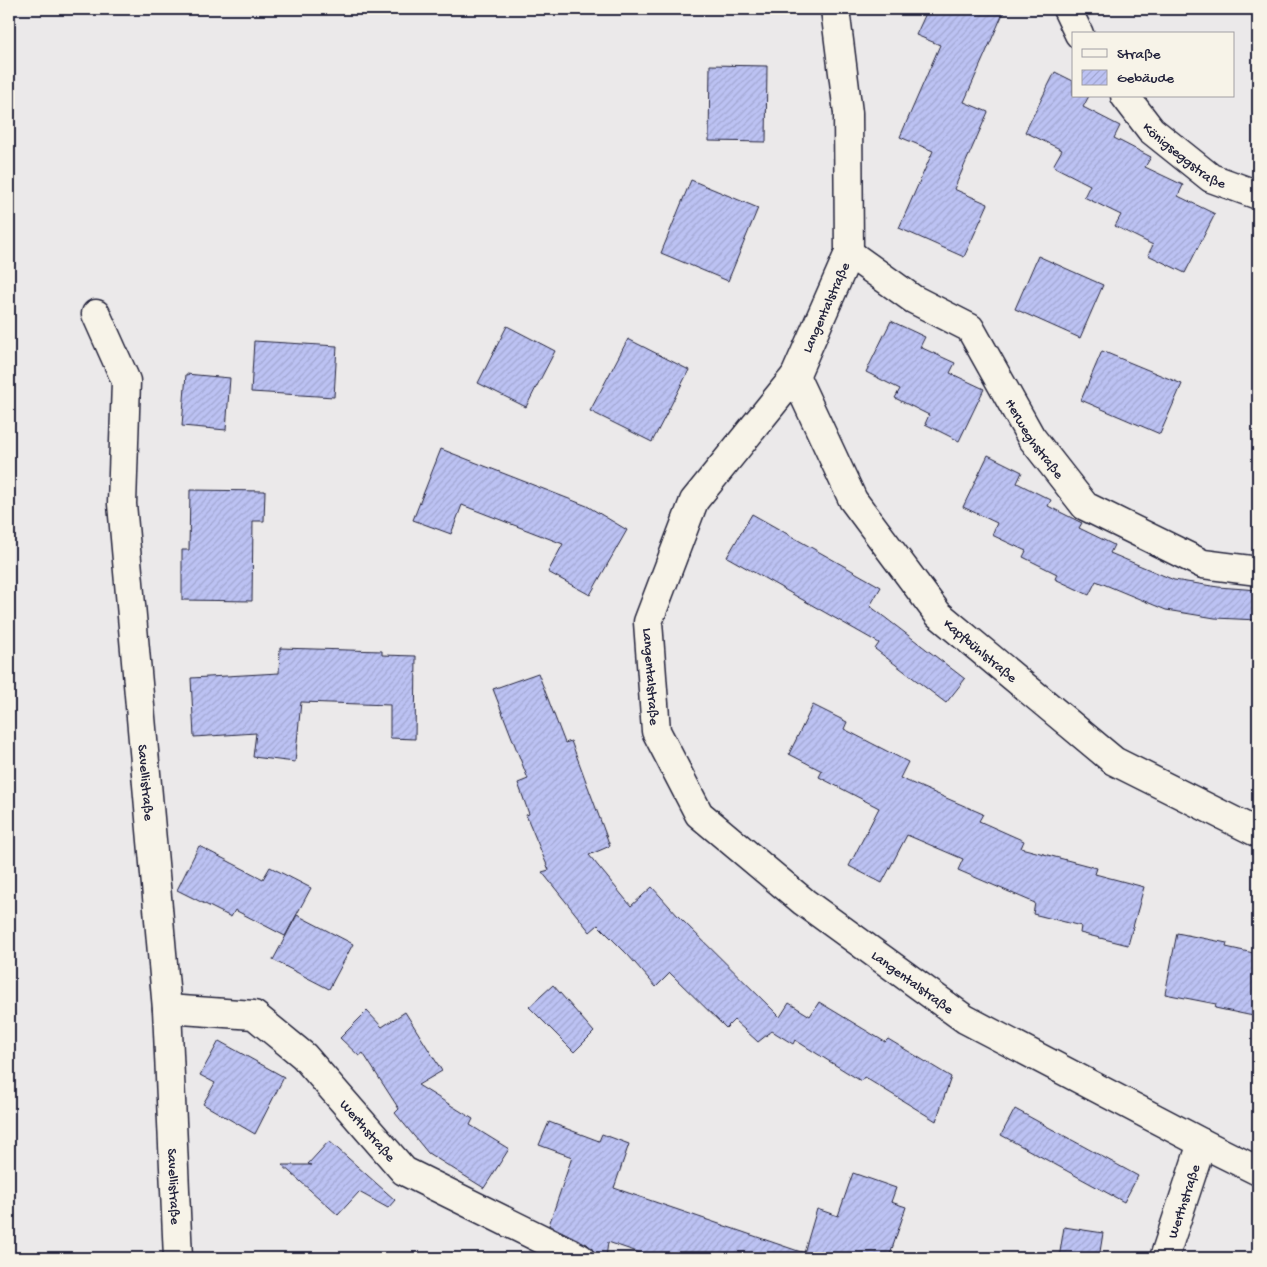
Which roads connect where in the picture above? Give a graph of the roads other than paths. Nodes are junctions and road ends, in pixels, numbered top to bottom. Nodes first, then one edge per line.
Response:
1 (835, 9) edge
2 (1067, 9) edge
3 (1078, 32) edge
4 (1127, 98) edge
5 (1258, 195) edge
6 (849, 253) junction
7 (96, 314) dead end
8 (795, 376) junction
9 (1258, 571) edge
10 (1258, 833) edge
11 (167, 1009) junction
12 (1202, 1143) junction
13 (1258, 1171) edge
14 (178, 1258) edge
15 (580, 1258) edge
16 (1164, 1258) edge

1 - 6 street, Langentalstraße
2 - 3 street
4 - 5 street, Königseggstraße
6 - 8 street, Langentalstraße
6 - 9 street, Herweghstraße
7 - 11 street, Savellistraße
8 - 10 street, Kapfbühlstraße
8 - 12 street, Langentalstraße
11 - 14 street, Savellistraße
11 - 15 street, Werthstraße
12 - 13 street, Langentalstraße
12 - 16 street, Werthstraße

